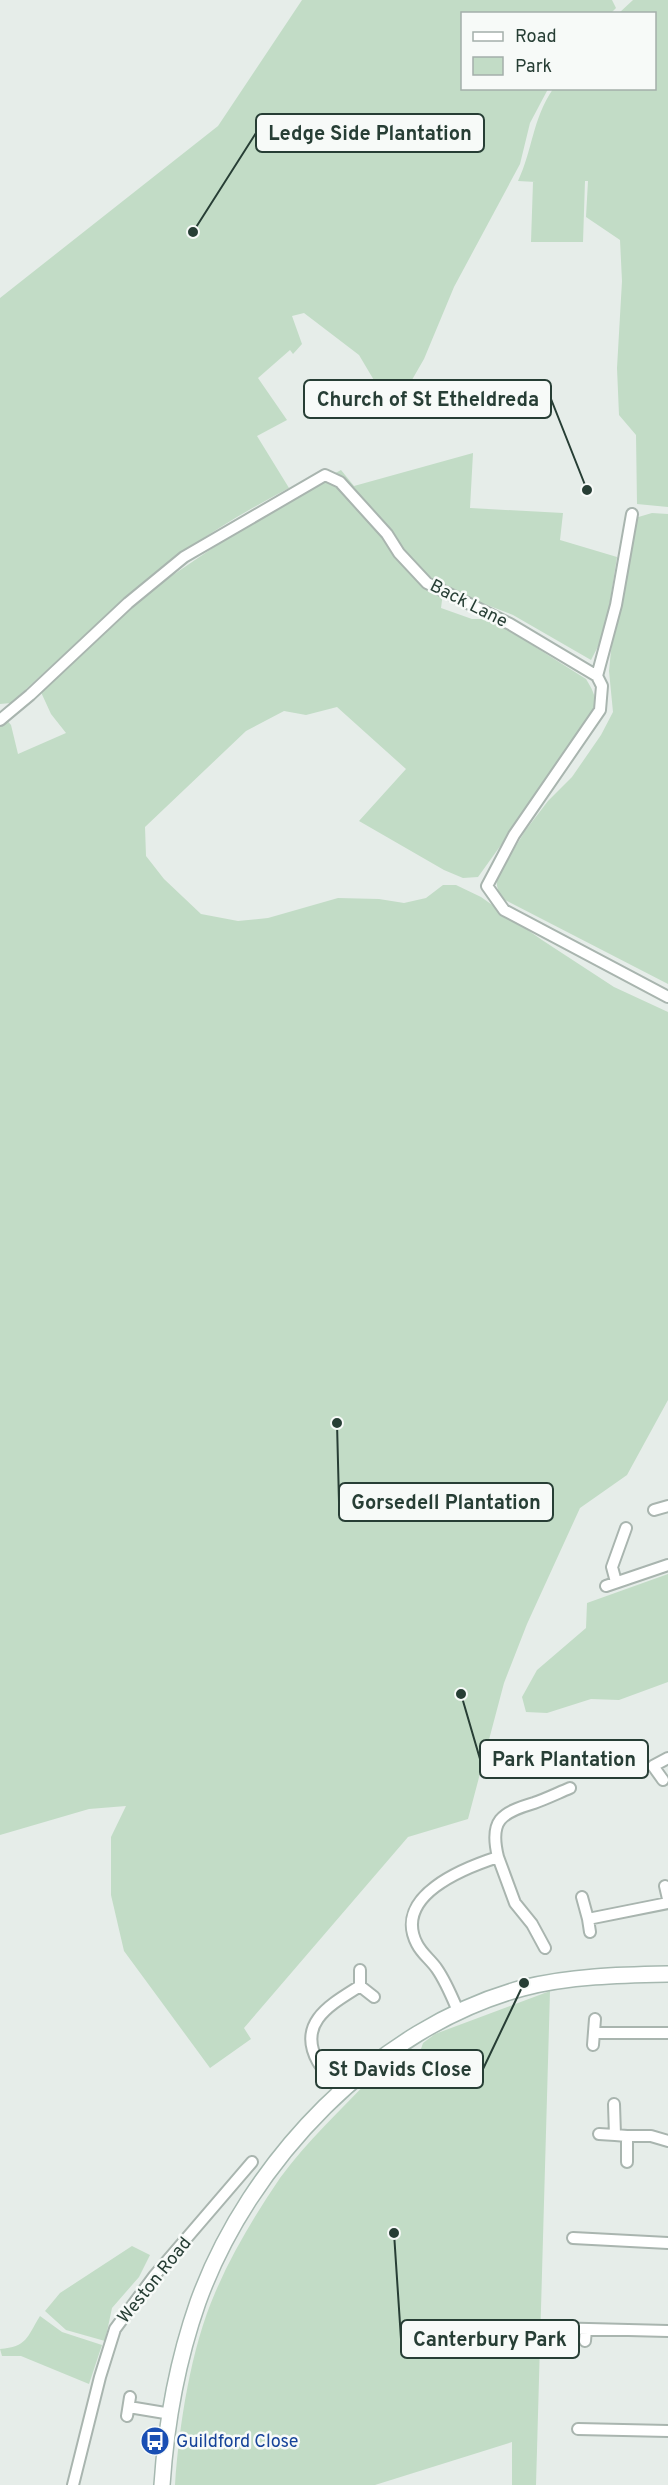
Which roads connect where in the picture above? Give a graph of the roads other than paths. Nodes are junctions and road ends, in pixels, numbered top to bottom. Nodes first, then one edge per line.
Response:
1 (632, 514) dead end
2 (597, 676) junction
3 (0, 720) edge
4 (668, 997) edge
5 (668, 1506) edge
6 (654, 1510) dead end
7 (627, 1528) dead end
8 (668, 1565) edge
9 (668, 1758) edge
10 (663, 1780) dead end
11 (570, 1788) dead end
12 (498, 1857) junction
13 (665, 1886) dead end
14 (582, 1897) dead end
15 (668, 1901) edge
16 (588, 1919) junction
17 (590, 1932) dead end
18 (545, 1948) dead end
19 (360, 1970) dead end
20 (668, 1974) edge
21 (360, 1986) junction
22 (374, 1997) dead end
23 (458, 2011) junction
24 (595, 2019) dead end
25 (594, 2033) junction
26 (668, 2033) edge
27 (594, 2045) dead end
28 (340, 2092) junction
29 (614, 2104) dead end
30 (599, 2134) dead end
31 (615, 2135) junction
32 (627, 2136) junction
33 (668, 2141) edge
34 (252, 2162) dead end
35 (627, 2162) dead end
36 (573, 2238) dead end
37 (668, 2242) edge
38 (549, 2328) dead end
39 (586, 2329) junction
40 (668, 2331) edge
41 (585, 2342) dead end
42 (129, 2406) dead end
43 (171, 2414) junction
44 (578, 2429) dead end
45 (593, 2429) junction
46 (668, 2431) edge
47 (592, 2441) dead end
48 (73, 2485) edge
49 (162, 2485) edge

1 - 2 street
2 - 3 street, Back Lane
2 - 4 street
5 - 6 street
7 - 8 street
9 - 10 street
11 - 12 street
12 - 18 street
12 - 23 street
13 - 15 street
14 - 16 street
15 - 16 street
16 - 17 street
19 - 21 street
20 - 23 street
21 - 22 street
21 - 28 street
23 - 28 street
24 - 25 street
25 - 26 street
25 - 27 street
28 - 43 street
29 - 31 street
30 - 31 street
31 - 32 street
32 - 33 street
32 - 35 street
34 - 48 street, Weston Road
36 - 37 street
38 - 39 street
39 - 40 street
39 - 41 street
42 - 43 street
43 - 49 street
44 - 45 street
45 - 46 street
45 - 47 street

